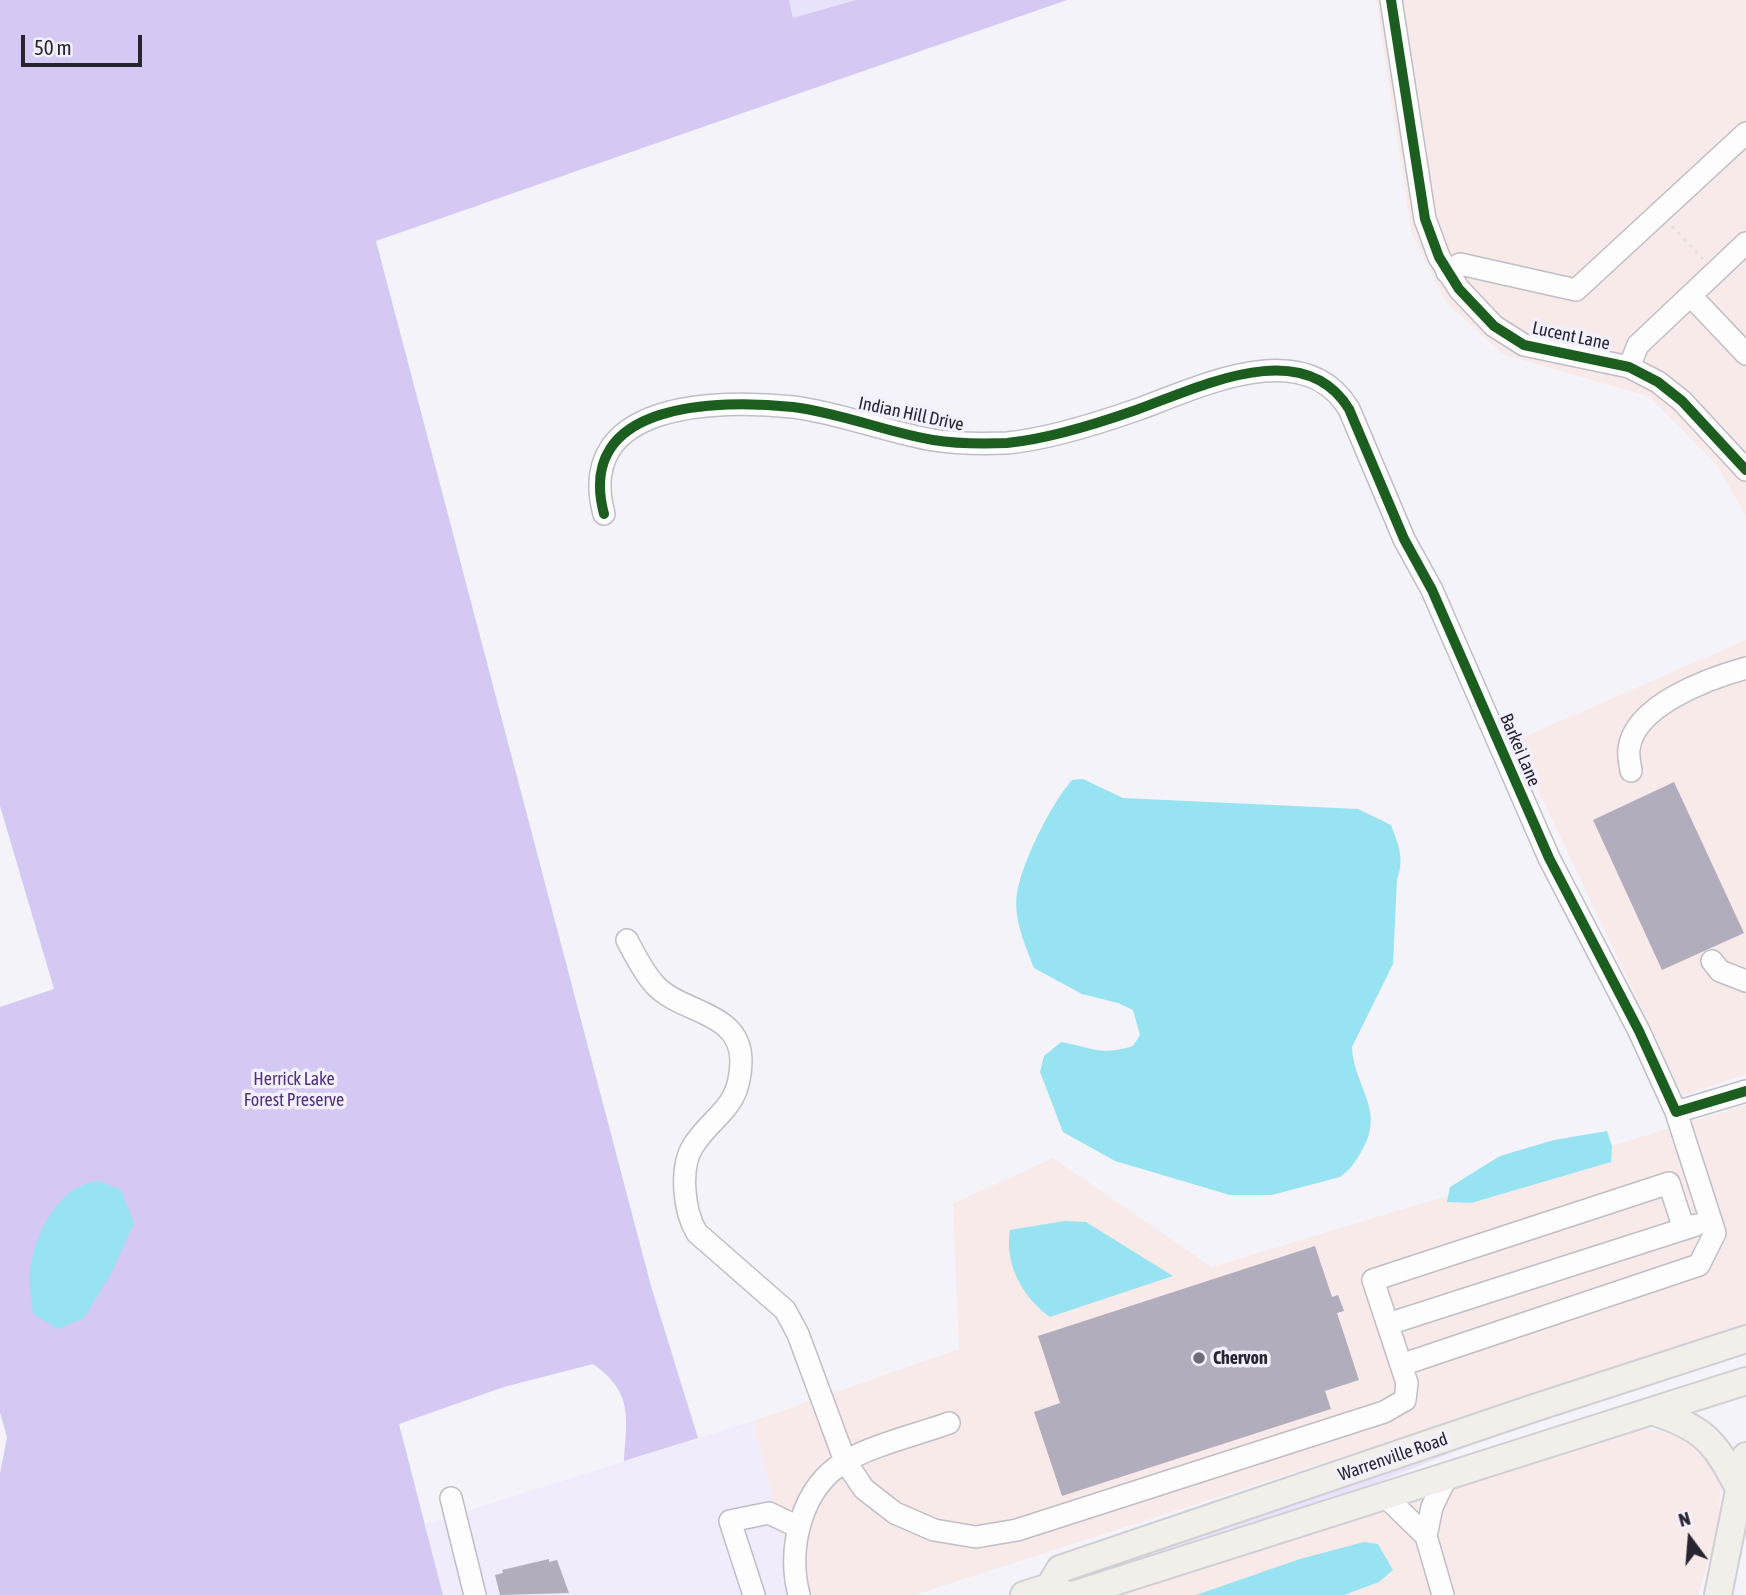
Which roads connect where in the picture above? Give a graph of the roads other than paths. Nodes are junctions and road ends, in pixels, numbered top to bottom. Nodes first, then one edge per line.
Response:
1 (1391, 0) edge
2 (1746, 133) edge
3 (1746, 243) edge
4 (1447, 272) junction
5 (1691, 296) junction
6 (1746, 354) edge
7 (1629, 367) junction
8 (1276, 371) joint
9 (1746, 470) edge
10 (604, 514) dead end
11 (1746, 668) edge
12 (1631, 771) dead end
13 (627, 940) dead end
14 (1712, 961) dead end
15 (1746, 981) edge
16 (1746, 1091) edge
17 (1675, 1112) junction
18 (1711, 1221) junction
19 (1684, 1229) junction
20 (1388, 1324) junction
21 (1746, 1339) edge
22 (1401, 1365) junction
23 (1746, 1381) edge
24 (1651, 1411) junction
25 (949, 1423) dead end
26 (1746, 1456) edge
27 (845, 1461) junction
28 (1446, 1478) junction
29 (1739, 1489) junction
30 (451, 1497) dead end
31 (1386, 1497) junction
32 (798, 1527) junction
33 (1426, 1536) junction
34 (1054, 1593) edge
35 (475, 1595) edge
36 (754, 1595) edge
37 (799, 1595) edge
38 (1443, 1595) edge
39 (1718, 1595) edge

1 - 4 street, Lucent Lane
2 - 4 street
3 - 5 street
4 - 7 street, Lucent Lane
5 - 6 street
5 - 7 street
7 - 9 street, Lucent Lane
8 - 10 street, Indian Hill Drive
8 - 17 street, Barkei Lane
11 - 12 street
13 - 27 street
14 - 15 street
16 - 17 street
17 - 18 street, Barkei Lane
18 - 19 street
18 - 22 street
19 - 20 street
19 - 20 street
20 - 22 street
21 - 34 main road, Warrenville Road
22 - 27 street
23 - 24 main road, Warrenville Road
24 - 28 main road, Warrenville Road
24 - 29 main road
25 - 27 street
26 - 29 main road
27 - 32 street
28 - 31 main road, Warrenville Road
28 - 33 street
29 - 39 main road
30 - 35 street
31 - 33 street
31 - 34 main road, Warrenville Road
32 - 36 street
32 - 37 street
33 - 38 street

